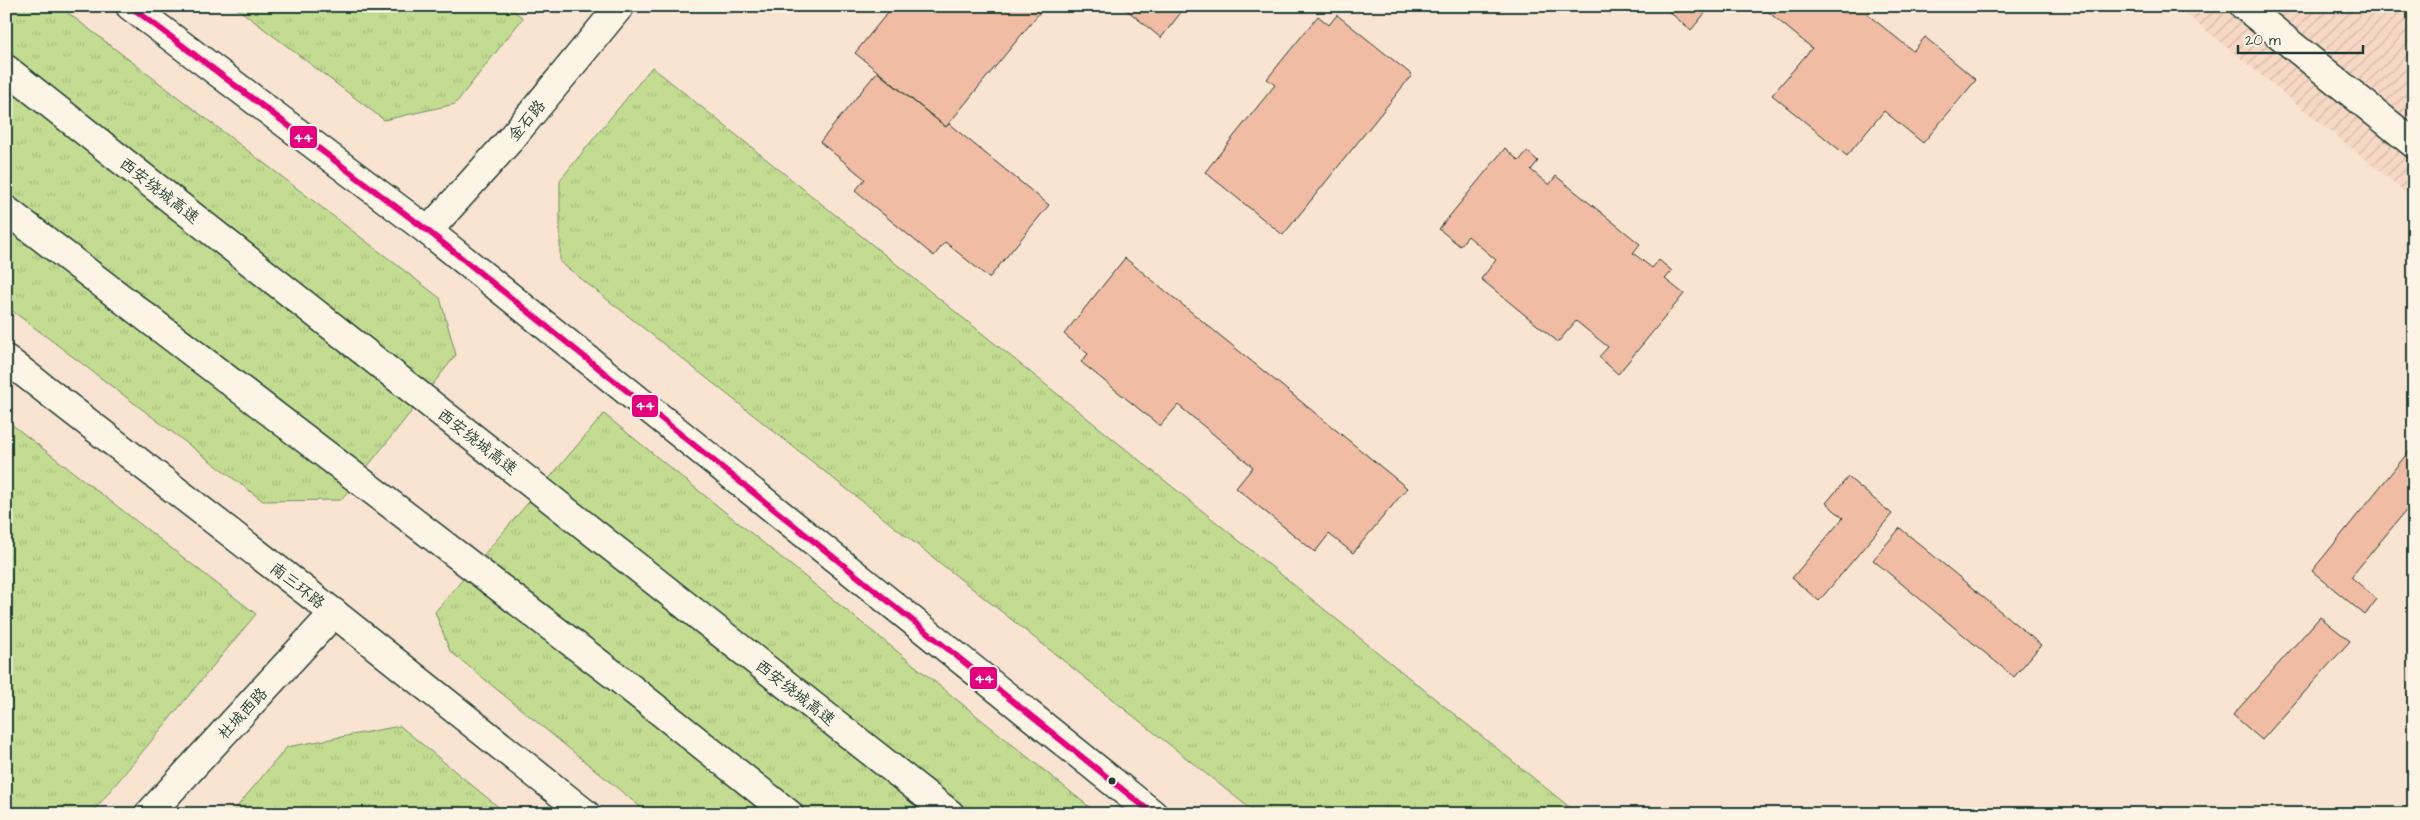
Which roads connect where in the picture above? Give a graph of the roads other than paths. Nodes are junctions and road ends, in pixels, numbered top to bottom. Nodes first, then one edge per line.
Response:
1 (130, 6) edge
2 (620, 6) edge
3 (2244, 6) edge
4 (6, 69) edge
5 (2414, 144) edge
6 (6, 210) edge
7 (428, 231) junction
8 (6, 359) edge
9 (334, 613) junction
10 (149, 814) edge
11 (586, 814) edge
12 (788, 814) edge
13 (950, 814) edge
14 (1153, 814) edge

1 - 7 main road
2 - 7 main road, 金石路
3 - 5 main road
4 - 13 main road, 西安绕城高速
6 - 12 main road
7 - 14 main road
8 - 9 main road, 南三环路
9 - 10 main road, 杜城西路
9 - 11 main road, 南三环路

